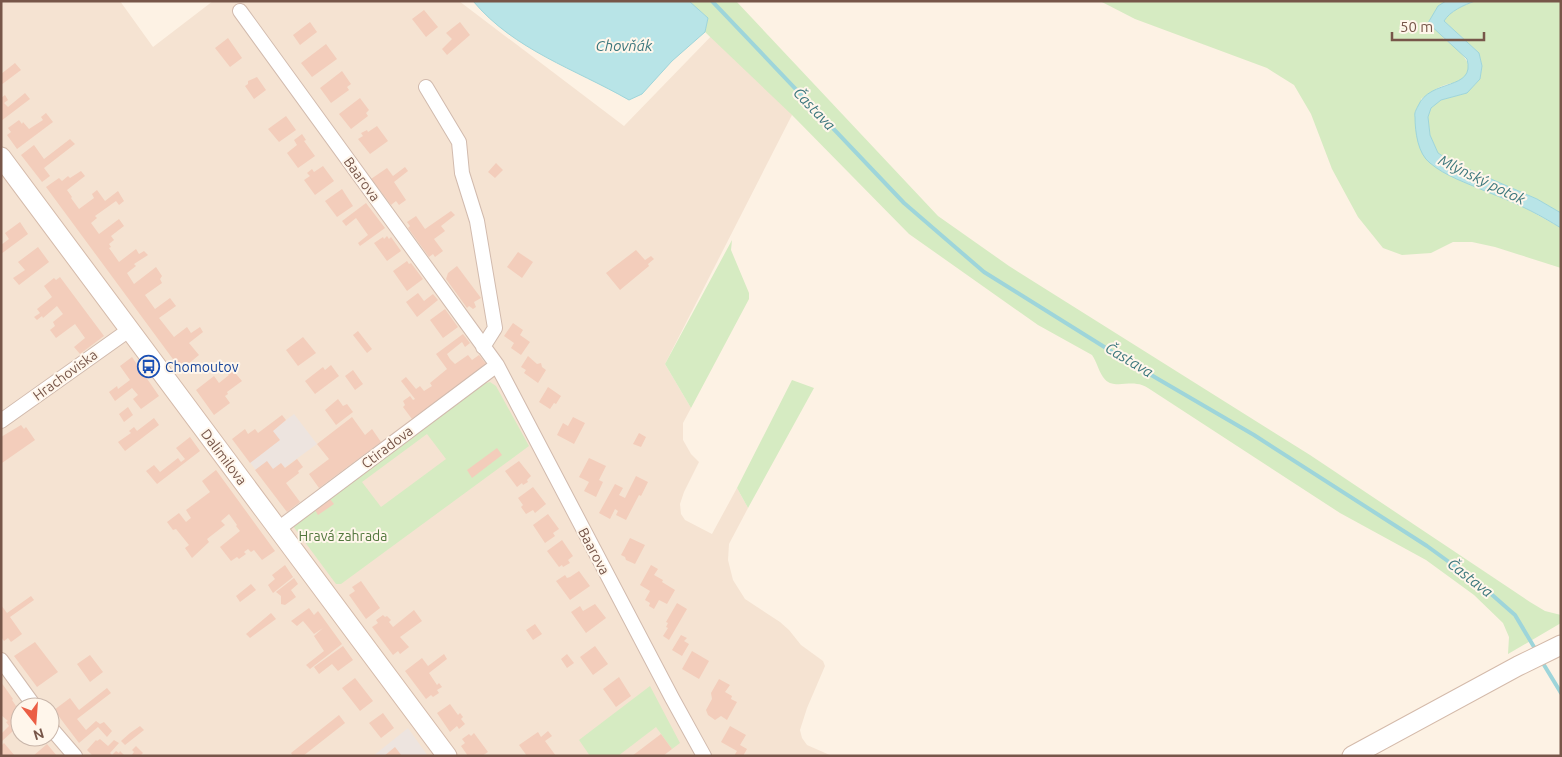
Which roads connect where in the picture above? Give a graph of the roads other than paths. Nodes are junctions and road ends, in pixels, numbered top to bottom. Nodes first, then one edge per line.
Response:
1 (240, 11) dead end
2 (426, 87) dead end
3 (1, 157) edge
4 (129, 330) junction
5 (483, 347) junction
6 (497, 365) junction
7 (1, 421) edge
8 (278, 529) junction
9 (1560, 646) edge
10 (1, 660) edge
11 (28, 697) edge
12 (60, 739) edge
13 (75, 756) edge
14 (447, 756) edge
15 (704, 756) edge
16 (1352, 756) edge

1 - 5 street, Baarova
2 - 5 street
3 - 4 main road, Dalimilova
4 - 7 street, Hrachoviska
4 - 8 main road, Dalimilova
5 - 6 street, Baarova
6 - 8 street, Ctiradova
6 - 15 street, Baarova
8 - 14 main road, Dalimilova
9 - 16 main road
10 - 11 street
12 - 13 street

